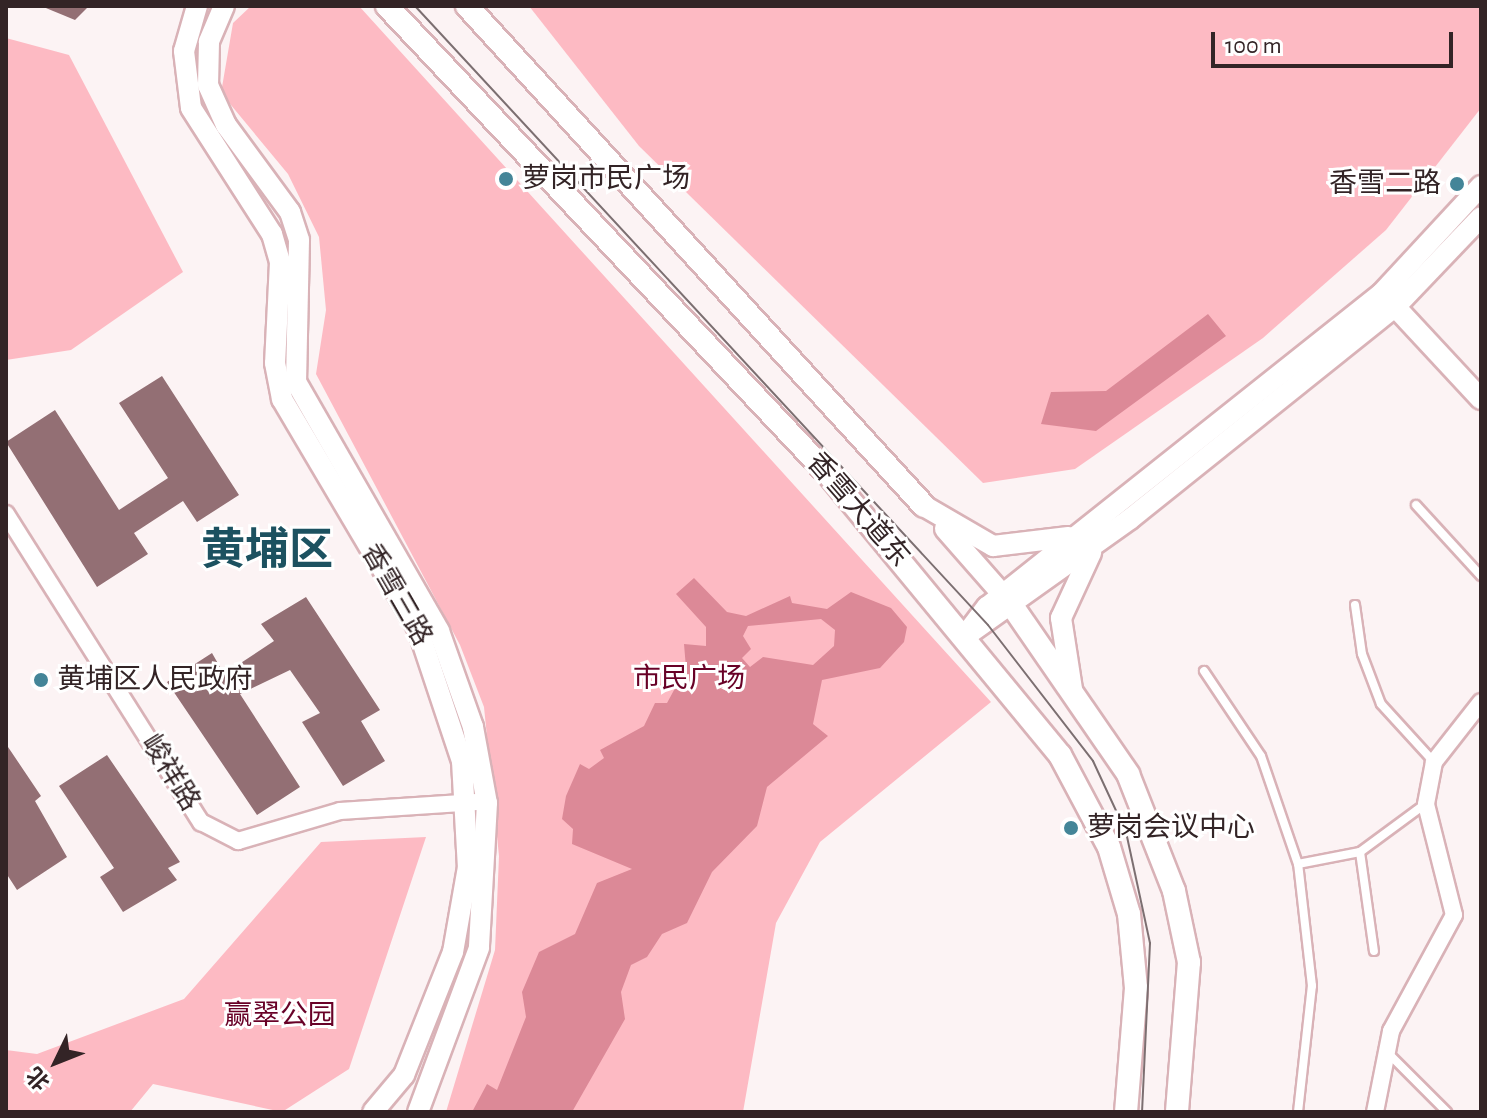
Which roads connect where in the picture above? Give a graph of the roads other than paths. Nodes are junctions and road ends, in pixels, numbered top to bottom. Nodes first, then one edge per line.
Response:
1 (197, 6) edge
2 (224, 6) edge
3 (387, 6) edge
4 (467, 6) edge
5 (1481, 186) edge
6 (1481, 217) edge
7 (1389, 300) junction
8 (1481, 399) edge
9 (1416, 505) dead end
10 (924, 506) junction
11 (6, 514) edge
12 (1072, 537) junction
13 (1096, 545) junction
14 (1481, 576) edge
15 (1008, 601) junction
16 (1355, 605) dead end
17 (964, 637) junction
18 (1204, 671) dead end
19 (1072, 689) junction
20 (1481, 702) edge
21 (1434, 762) junction
22 (477, 802) junction
23 (1426, 804) junction
24 (1360, 852) junction
25 (1298, 864) junction
26 (1374, 951) dead end
27 (1386, 1052) junction
28 (373, 1112) edge
29 (418, 1112) edge
30 (1126, 1112) edge
31 (1177, 1112) edge
32 (1298, 1112) edge
33 (1375, 1112) edge
34 (1447, 1112) edge

1 - 22 street, 香雪三路
2 - 22 street, 香雪三路
3 - 17 main road, 香雪大道东
4 - 10 main road, 香雪大道东
5 - 7 street
6 - 7 street
7 - 8 street
7 - 12 street
7 - 13 street
9 - 14 lane
10 - 12 street
10 - 15 street, 香雪大道东
11 - 22 street, 峻祥路
12 - 15 street
13 - 15 street
13 - 19 street
15 - 17 street
15 - 19 main road, 香雪大道东
16 - 21 lane
17 - 30 main road, 香雪大道东
18 - 25 lane
19 - 31 main road, 香雪大道东
20 - 21 street
21 - 23 street
22 - 28 street, 香雪三路
22 - 29 street, 香雪三路
23 - 24 lane
23 - 27 street
24 - 25 lane
24 - 26 lane
25 - 32 lane
27 - 33 street
27 - 34 lane

